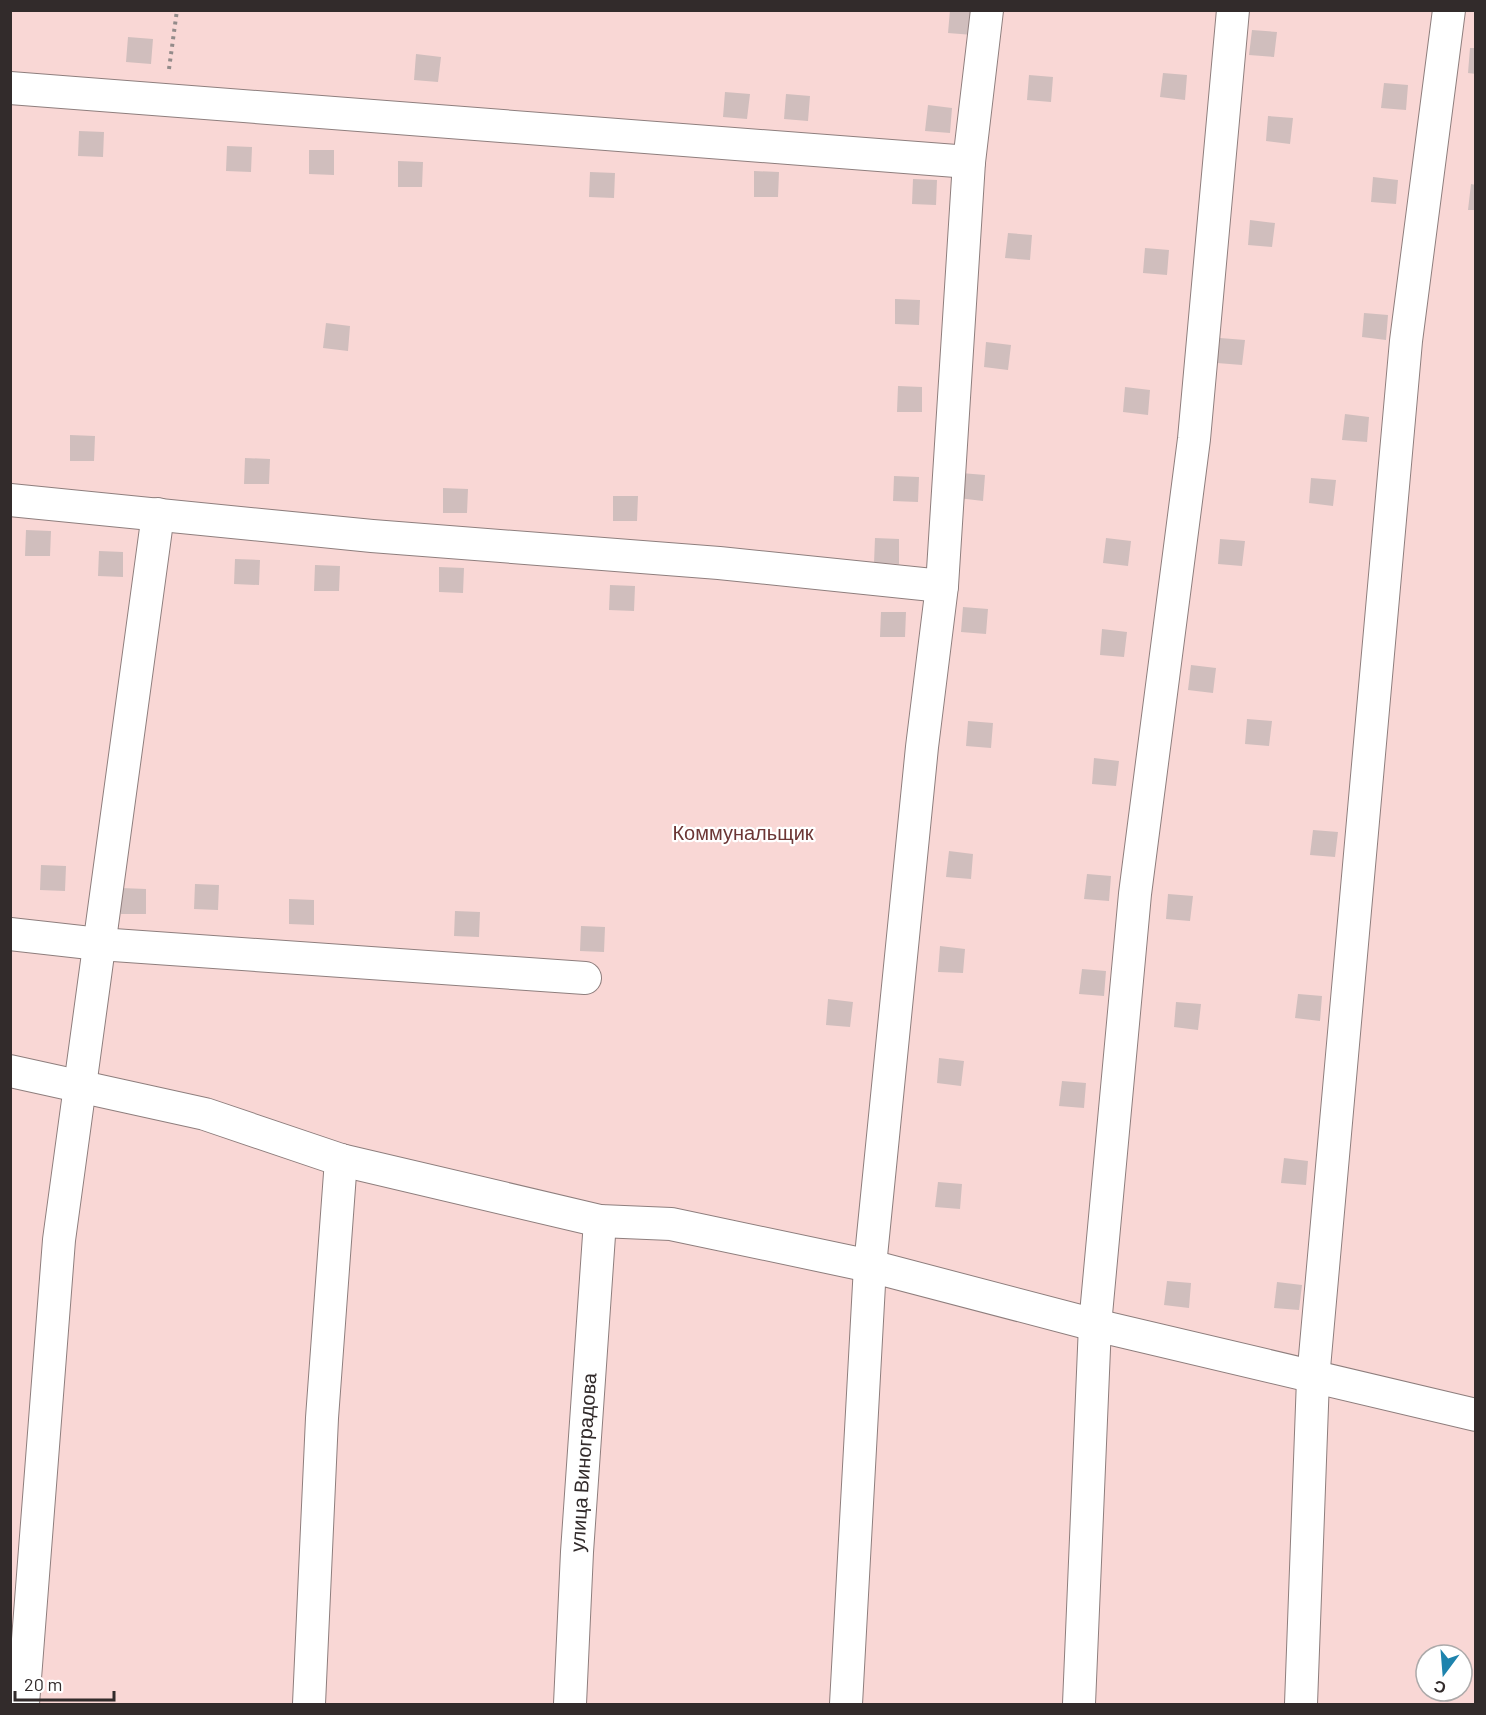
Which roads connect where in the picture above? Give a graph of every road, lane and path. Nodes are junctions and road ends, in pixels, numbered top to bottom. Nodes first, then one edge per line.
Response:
1 (177, 10) edge
2 (987, 10) edge
3 (1233, 10) edge
4 (1449, 10) edge
5 (10, 88) edge
6 (165, 101) junction
7 (969, 162) junction
8 (10, 500) edge
9 (158, 514) junction
10 (942, 586) junction
11 (10, 934) edge
12 (99, 944) junction
13 (585, 978) dead end
14 (10, 1071) edge
15 (80, 1087) junction
16 (341, 1160) junction
17 (600, 1221) junction
18 (870, 1266) junction
19 (1095, 1325) junction
20 (1313, 1379) junction
21 (1476, 1415) edge
22 (23, 1704) edge
23 (309, 1704) edge
24 (570, 1704) edge
25 (846, 1704) edge
26 (1079, 1704) edge
27 (1301, 1704) edge

1 - 6 path
2 - 7 street
3 - 19 street
4 - 20 street
5 - 6 street
6 - 7 street
7 - 10 street
8 - 9 street
9 - 10 street
9 - 12 street
10 - 18 street
11 - 12 street
12 - 13 street
12 - 15 street
14 - 15 street
15 - 16 street
15 - 22 street
16 - 17 street
16 - 23 street
17 - 18 street
17 - 24 street, улица Виноградова
18 - 19 street
18 - 25 street
19 - 20 street
19 - 26 street
20 - 21 street
20 - 27 street

